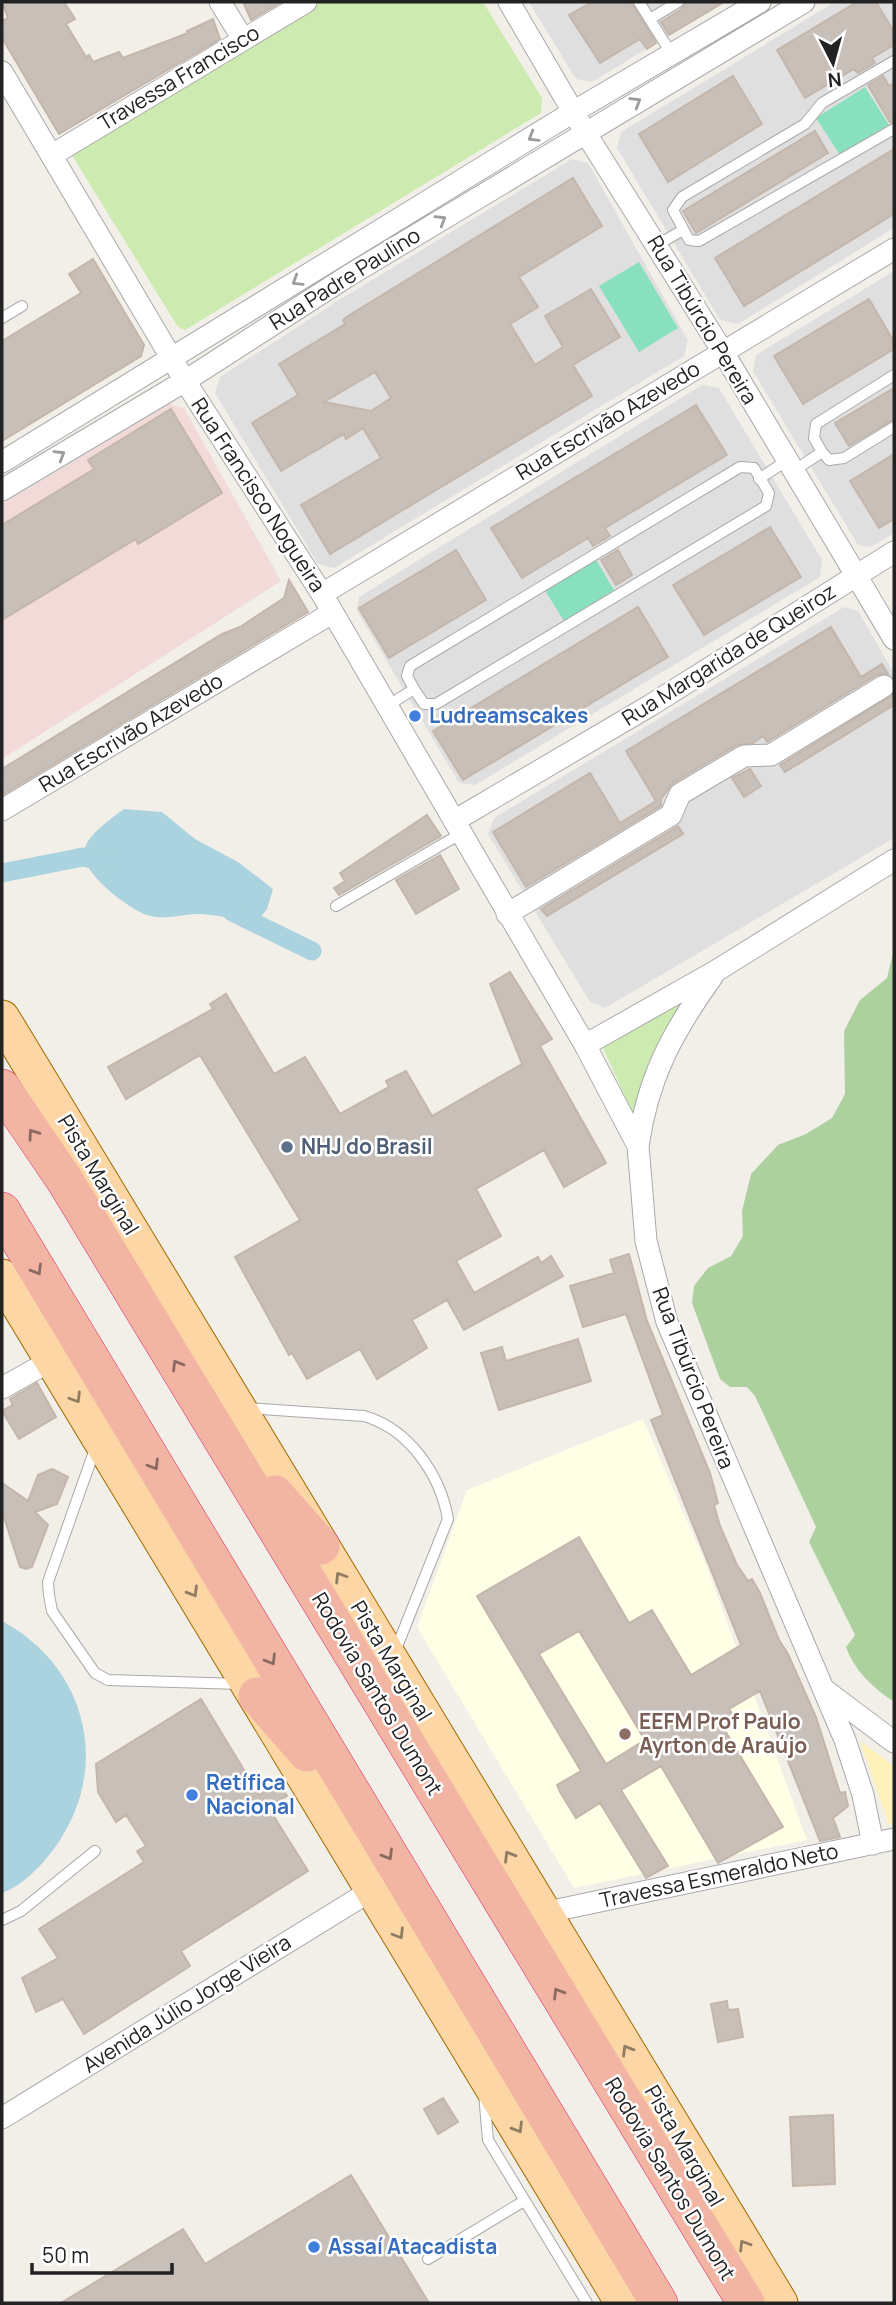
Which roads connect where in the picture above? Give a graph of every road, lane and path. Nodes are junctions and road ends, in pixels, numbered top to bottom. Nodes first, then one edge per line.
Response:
1 (220, 2) edge
2 (306, 2) edge
3 (509, 2) edge
4 (639, 2) edge
5 (678, 2) edge
6 (760, 2) edge
7 (804, 2) edge
8 (650, 19) junction
9 (243, 39) junction
10 (674, 52) junction
11 (894, 61) edge
12 (689, 70) junction
13 (2, 72) edge
14 (573, 112) junction
15 (894, 129) edge
16 (585, 132) junction
17 (52, 155) junction
18 (400, 217) junction
19 (683, 230) junction
20 (413, 237) junction
21 (657, 245) junction
22 (894, 249) edge
23 (335, 257) junction
24 (348, 276) junction
25 (22, 306) dead end
26 (2, 318) edge
27 (723, 352) junction
28 (173, 359) junction
29 (894, 375) edge
30 (184, 381) junction
31 (894, 427) edge
32 (822, 452) junction
33 (2, 462) edge
34 (789, 466) junction
35 (760, 479) junction
36 (2, 490) edge
37 (894, 552) edge
38 (855, 575) junction
39 (322, 594) junction
40 (332, 613) junction
41 (894, 639) edge
42 (884, 686) dead end
43 (414, 689) junction
44 (386, 707) junction
45 (2, 810) edge
46 (458, 827) junction
47 (894, 860) edge
48 (336, 906) dead end
49 (508, 916) junction
50 (716, 971) junction
51 (2, 1018) edge
52 (585, 1045) junction
53 (2, 1088) edge
54 (638, 1146) junction
55 (2, 1211) edge
56 (2, 1277) edge
57 (52, 1360) junction
58 (2, 1388) edge
59 (225, 1415) junction
60 (100, 1437) junction
61 (321, 1546) joint
62 (391, 1660) junction
63 (821, 1687) junction
64 (253, 1690) junction
65 (894, 1742) edge
66 (369, 1824) junction
67 (894, 1839) edge
68 (873, 1844) junction
69 (95, 1851) dead end
70 (372, 1891) junction
71 (543, 1913) junction
72 (2, 1920) edge
73 (484, 2074) junction
74 (2, 2118) edge
75 (524, 2200) junction
76 (428, 2259) dead end
77 (587, 2303) edge
78 (623, 2303) edge
79 (659, 2303) edge
80 (746, 2303) edge
81 (779, 2303) edge

1 - 9 street
2 - 9 street, Travessa Francisco
3 - 14 street, Rua Tibúrcio Pereira
4 - 8 lane
5 - 8 lane
6 - 10 street, Rua Padre Paulino
7 - 12 street, Rua Padre Paulino
8 - 10 lane
9 - 17 street, Travessa Francisco
10 - 12 street
10 - 14 street, Rua Padre Paulino
11 - 19 lane
16 -> 12 street, Rua Padre Paulino
13 - 17 street, Rua Francisco Nogueira
14 - 16 street, Rua Tibúrcio Pereira
14 -> 18 street, Rua Padre Paulino
15 - 19 lane
20 -> 16 street, Rua Padre Paulino
16 - 21 street, Rua Tibúrcio Pereira
17 - 28 street, Rua Francisco Nogueira
18 - 20 street
18 - 23 street, Rua Padre Paulino
19 - 21 lane
20 - 24 street, Rua Padre Paulino
21 - 27 street, Rua Tibúrcio Pereira
22 - 27 street, Rua Escrivão Azevedo
23 - 24 street
23 -> 28 street, Rua Padre Paulino
24 - 30 street, Rua Padre Paulino
25 - 26 lane
27 - 34 street, Rua Tibúrcio Pereira
27 - 39 street, Rua Escrivão Azevedo
28 - 30 street, Rua Francisco Nogueira
28 - 33 street, Rua Padre Paulino
29 - 32 lane
36 -> 30 street, Rua Padre Paulino
30 - 39 street, Rua Francisco Nogueira
31 - 32 lane
32 - 34 lane
34 - 35 lane
34 - 38 street, Rua Tibúrcio Pereira
35 - 43 lane
35 - 43 lane
37 - 38 street, Rua Margarida de Queiroz
38 - 41 street, Rua Tibúrcio Pereira
38 - 46 street, Rua Margarida de Queiroz
39 - 40 street, Rua Francisco Nogueira
40 - 44 street, Rua Francisco Nogueira
40 - 45 street, Rua Escrivão Azevedo
42 - 49 street
43 - 44 lane
44 - 46 street, Rua Francisco Nogueira
46 - 48 lane
46 - 49 street, Rua Francisco Nogueira
47 - 50 street
49 - 52 street, Rua Tibúrcio Pereira
50 - 52 street
50 - 54 street
51 - 59 main road, Pista Marginal
52 - 54 street, Rua Tibúrcio Pereira
59 -> 53 highway, Rodovia Santos Dumont
54 - 63 street, Rua Tibúrcio Pereira
55 -> 66 highway
56 - 57 main road
57 - 58 street
57 -> 60 main road
59 - 61 highway
59 - 62 lane
80 -> 59 highway, Rodovia Santos Dumont
60 -> 64 main road
60 - 64 lane
62 -> 61 main road, Pista Marginal
71 -> 62 main road, Pista Marginal
63 - 65 street
63 - 68 street, Rua Tibúrcio Pereira
64 - 66 highway
64 - 70 main road
66 -> 79 highway
67 - 68 street, Travessa Esmeraldo Neto
68 - 71 street, Travessa Esmeraldo Neto
69 - 72 lane
70 -> 73 main road
70 - 74 street, Avenida Júlio Jorge Vieira
81 -> 71 main road, Pista Marginal
73 - 75 lane
73 -> 78 main road
75 - 76 lane
75 - 77 lane

